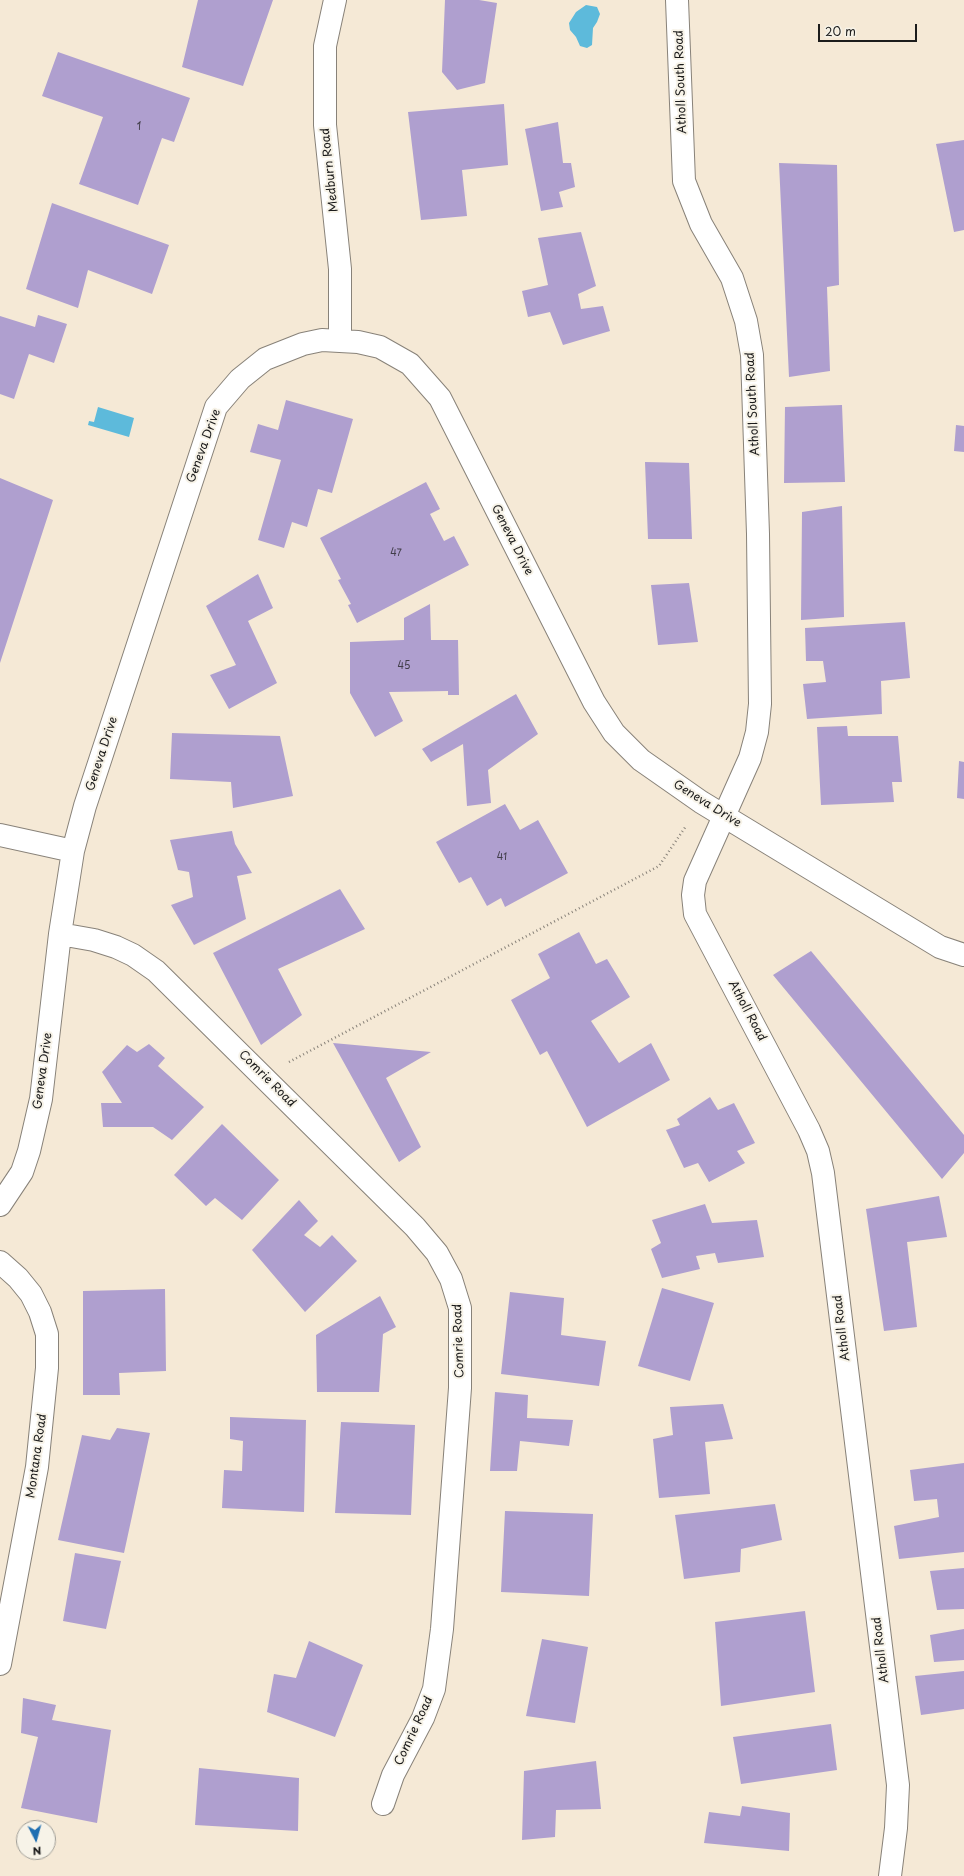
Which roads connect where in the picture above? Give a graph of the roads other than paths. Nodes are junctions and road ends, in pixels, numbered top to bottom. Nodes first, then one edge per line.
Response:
1 (335, 0) edge
2 (678, 0) edge
3 (340, 340) junction
4 (723, 815) junction
5 (0, 835) edge
6 (73, 851) junction
7 (60, 934) junction
8 (964, 955) edge
9 (0, 1205) edge
10 (0, 1262) edge
11 (0, 1664) edge
12 (383, 1804) dead end
13 (890, 1876) edge

1 - 3 street, Medburn Road
2 - 4 street, Atholl South Road
3 - 4 street, Geneva Drive
3 - 6 street, Geneva Drive
4 - 8 street, Geneva Drive
4 - 13 street, Atholl Road
5 - 6 street
6 - 7 street, Geneva Drive
7 - 9 street, Geneva Drive
7 - 12 street, Comrie Road
10 - 11 street, Montana Road

